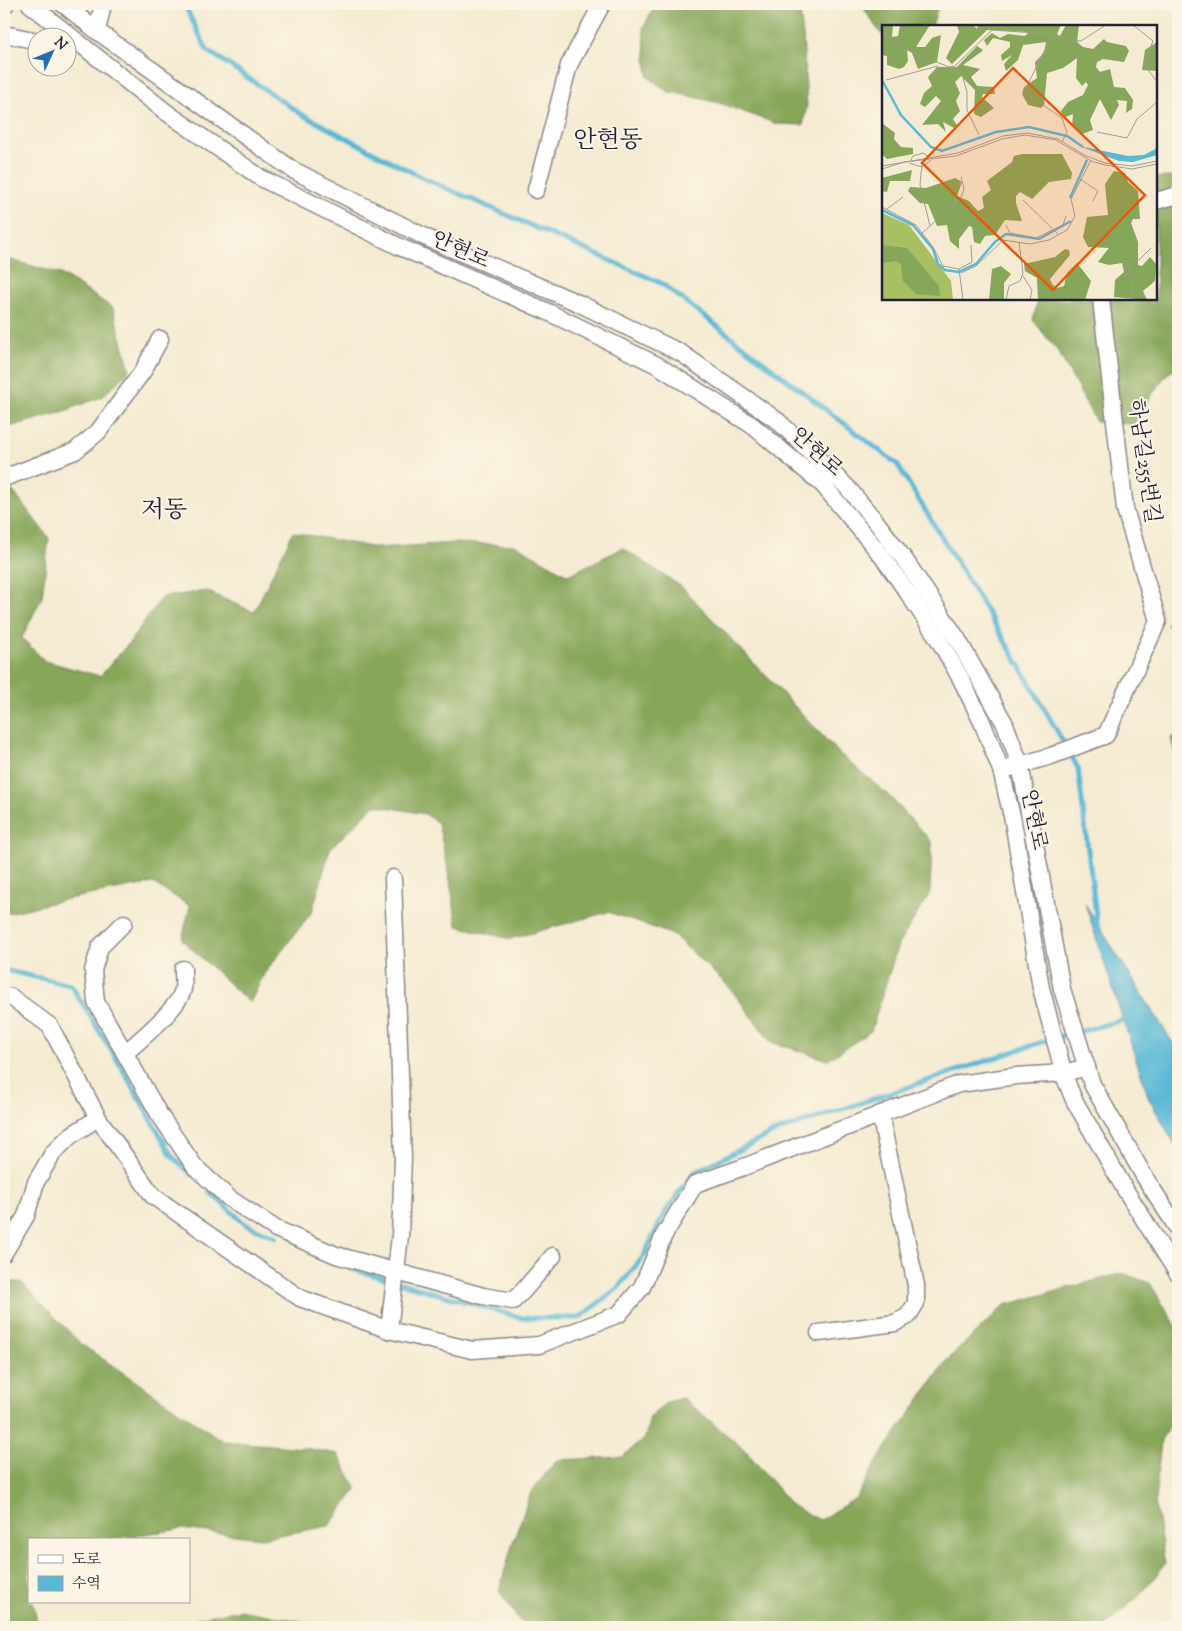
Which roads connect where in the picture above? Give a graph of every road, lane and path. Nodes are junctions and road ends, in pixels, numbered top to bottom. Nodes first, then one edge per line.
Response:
1 (30, 4) edge
2 (63, 4) edge
3 (103, 4) edge
4 (602, 4) edge
5 (58, 28) edge
6 (96, 30) junction
7 (4, 34) edge
8 (28, 39) edge
9 (78, 45) edge
10 (536, 190) dead end
11 (1178, 195) edge
12 (1157, 201) edge
13 (1101, 300) edge
14 (160, 339) dead end
15 (4, 478) edge
16 (1020, 764) junction
17 (1001, 770) junction
18 (393, 878) dead end
19 (124, 923) dead end
20 (183, 969) dead end
21 (4, 996) edge
22 (125, 1053) junction
23 (1087, 1067) junction
24 (1064, 1073) junction
25 (880, 1114) junction
26 (98, 1118) junction
27 (1178, 1229) edge
28 (4, 1253) edge
29 (554, 1256) dead end
30 (1178, 1274) edge
31 (396, 1279) junction
32 (390, 1330) junction
33 (819, 1333) dead end

1 - 5 street, 안현로
2 - 6 street, 안현로
3 - 6 street
4 - 10 street
6 - 16 street, 안현로
7 - 8 street
9 - 17 street, 안현로
11 - 12 street
13 - 16 street, 하남길255번길
14 - 15 street
16 - 17 street, 하남길255번길
16 - 23 street, 안현로
17 - 24 street, 안현로
18 - 31 street
19 - 22 street
20 - 22 street
21 - 26 street
22 - 31 street
23 - 24 street
23 - 27 street, 안현로
24 - 25 street
24 - 30 street, 안현로
25 - 32 street
25 - 33 street
26 - 28 street
26 - 32 street
29 - 31 street
31 - 32 street

